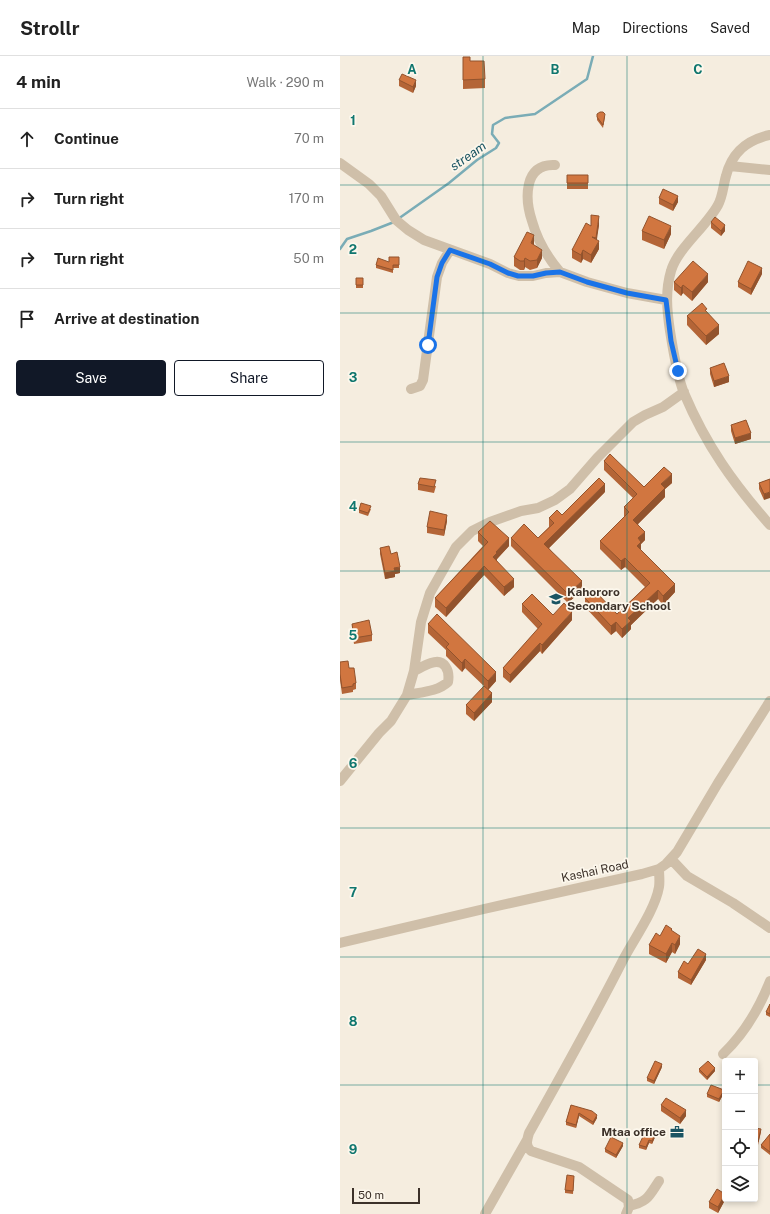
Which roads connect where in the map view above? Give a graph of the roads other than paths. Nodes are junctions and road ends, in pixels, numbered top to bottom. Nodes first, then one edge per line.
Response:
1 (770, 135) edge
2 (340, 163) edge
3 (555, 165) dead end
4 (730, 166) junction
5 (770, 170) edge
6 (450, 250) junction
7 (560, 272) junction
8 (666, 300) junction
9 (411, 389) dead end
10 (684, 392) junction
11 (770, 525) edge
12 (414, 671) junction
13 (407, 694) junction
14 (770, 701) edge
15 (340, 781) edge
16 (671, 859) junction
17 (659, 869) junction
18 (770, 928) edge
19 (340, 943) edge
20 (770, 981) edge
21 (723, 1054) dead end
22 (527, 1140) junction
23 (659, 1181) dead end
24 (628, 1210) edge
25 (485, 1214) edge

1 - 4 street
2 - 6 street
3 - 7 street
4 - 5 street
4 - 8 street
6 - 7 street
6 - 9 street
7 - 8 street
8 - 10 street
10 - 11 street
10 - 12 street
12 - 13 street
12 - 13 street
13 - 15 street
14 - 16 street, Kashai Road
16 - 17 street, Kashai Road
16 - 18 street
17 - 19 street, Kashai Road
17 - 22 street
20 - 21 street
22 - 24 street
22 - 25 street
23 - 24 street

